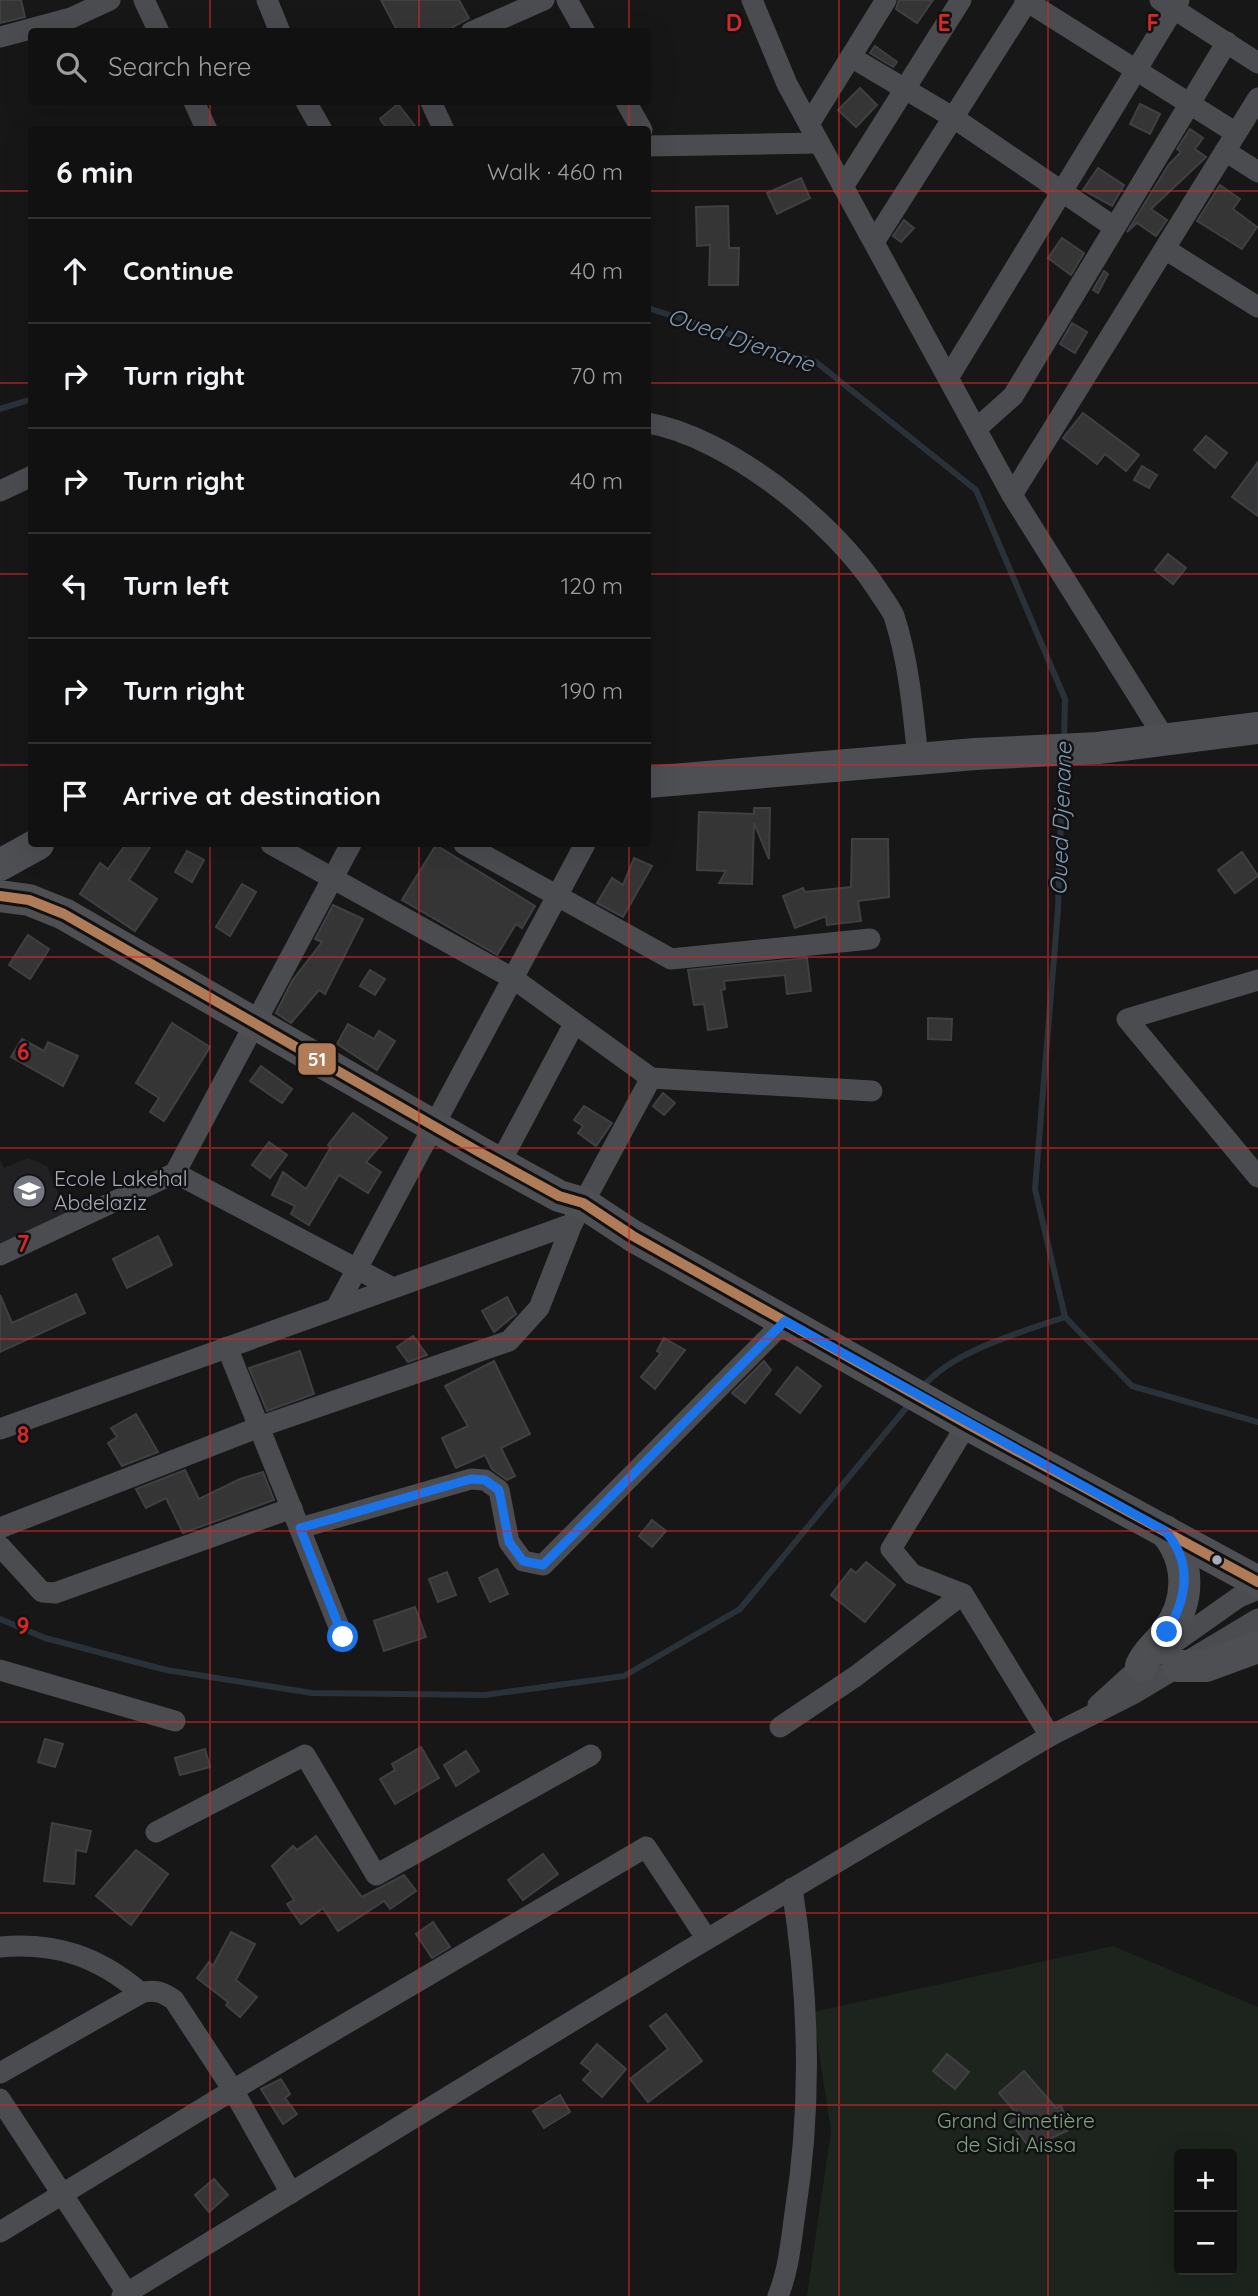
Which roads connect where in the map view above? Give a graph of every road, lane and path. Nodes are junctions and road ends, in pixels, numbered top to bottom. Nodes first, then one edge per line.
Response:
1 (110, 0) edge
2 (144, 0) edge
3 (267, 0) edge
4 (544, 0) edge
5 (567, 0) edge
6 (886, 0) edge
7 (961, 0) edge
8 (1027, 1) edge
9 (1171, 3) edge
10 (761, 6) edge
11 (34, 28) edge
12 (157, 28) edge
13 (279, 28) edge
14 (480, 28) edge
15 (583, 28) edge
16 (28, 30) edge
17 (0, 37) edge
18 (1227, 43) junction
19 (851, 57) junction
20 (1258, 63) edge
21 (1134, 70) junction
22 (906, 89) junction
23 (1258, 99) edge
24 (195, 105) edge
25 (308, 105) edge
26 (432, 105) edge
27 (628, 105) edge
28 (1188, 105) junction
29 (954, 118) junction
30 (809, 124) junction
31 (205, 126) edge
32 (320, 126) edge
33 (442, 126) edge
34 (639, 126) edge
35 (651, 140) edge
36 (1231, 142) junction
37 (819, 143) junction
38 (1258, 172) edge
39 (843, 187) junction
40 (1062, 190) junction
41 (1114, 227) junction
42 (874, 243) junction
43 (1165, 248) junction
44 (1258, 307) edge
45 (948, 378) junction
46 (651, 424) edge
47 (976, 429) junction
48 (28, 478) edge
49 (0, 491) edge
50 (1012, 495) junction
51 (1258, 728) edge
52 (1166, 739) junction
53 (918, 758) junction
54 (651, 782) edge
55 (33, 847) edge
56 (276, 847) edge
57 (349, 847) edge
58 (469, 847) edge
59 (583, 847) edge
60 (0, 865) edge
61 (331, 877) junction
62 (556, 895) junction
63 (0, 896) edge
64 (870, 939) dead end
65 (514, 979) junction
66 (1258, 980) edge
67 (253, 1023) junction
68 (574, 1024) junction
69 (651, 1078) junction
70 (872, 1091) dead end
71 (432, 1125) junction
72 (499, 1163) junction
73 (175, 1173) junction
74 (1258, 1177) edge
75 (577, 1213) junction
76 (0, 1255) edge
77 (355, 1268) junction
78 (393, 1288) junction
79 (336, 1308) junction
80 (785, 1321) junction
81 (227, 1347) junction
82 (960, 1419) junction
83 (259, 1427) junction
84 (0, 1429) edge
85 (296, 1518) junction
86 (0, 1528) edge
87 (1165, 1531) junction
88 (0, 1545) edge
89 (1258, 1582) edge
90 (1258, 1589) edge
91 (963, 1594) junction
92 (1258, 1619) edge
93 (343, 1637) dead end
94 (1258, 1647) edge
95 (1141, 1666) junction
96 (1178, 1666) junction
97 (0, 1670) edge
98 (1089, 1714) junction
99 (176, 1721) dead end
100 (780, 1727) dead end
101 (1050, 1736) junction
102 (591, 1755) dead end
103 (156, 1832) dead end
104 (792, 1888) junction
105 (707, 1939) junction
106 (0, 1947) edge
107 (141, 1993) junction
108 (0, 2073) edge
109 (233, 2090) junction
110 (0, 2099) edge
111 (61, 2192) junction
112 (291, 2193) junction
113 (0, 2232) edge
114 (124, 2295) edge
115 (778, 2296) edge

1 - 11 street
2 - 12 street
3 - 13 street
4 - 14 street
5 - 15 street
6 - 19 street
7 - 22 street
8 - 21 street
8 - 29 street
9 - 18 street
9 - 21 street
10 - 30 street
16 - 17 street
18 - 20 street
18 - 28 street
19 - 22 street
19 - 30 street
21 - 28 street
21 - 40 street
22 - 29 street
22 - 39 street
23 - 36 street
24 - 31 street
25 - 32 street
26 - 33 street
27 - 34 street
28 - 36 street
28 - 41 street
29 - 40 street
29 - 42 street
30 - 37 street
35 - 37 street
36 - 38 street
36 - 43 street
37 - 39 street
39 - 42 street
40 - 41 street
40 - 45 street
41 - 47 street
42 - 45 street
43 - 44 street
43 - 50 street
45 - 47 street
46 - 53 street
47 - 50 street
48 - 49 street
50 - 52 street
51 - 52 main road
52 - 53 main road
53 - 54 main road
55 - 60 main road
56 - 61 street
57 - 61 street
58 - 62 street
59 - 62 street
61 - 65 street
61 - 67 street
62 - 64 street
62 - 65 street
63 - 67 main road
65 - 68 street
65 - 71 street
66 - 74 street
67 - 71 main road
67 - 73 street
68 - 69 street
68 - 72 street
69 - 70 street
69 - 75 street
71 - 72 main road
71 - 77 street
72 - 75 main road
73 - 76 street
73 - 77 street
75 - 78 street
75 - 80 main road
75 - 83 street
77 - 78 street
77 - 79 street
78 - 79 street
79 - 81 street
80 - 82 main road
80 - 85 street
81 - 83 street
81 - 84 street
82 - 87 main road
82 - 91 street
83 - 85 street
83 - 86 street
85 - 88 street
85 - 93 street
87 - 89 main road
87 - 95 main road
90 - 95 street
91 - 100 street
91 - 101 street
92 - 96 street
94 - 96 main road
95 - 98 street
96 - 98 street
97 - 99 street
98 - 101 street
101 - 104 street
102 - 103 street
104 - 105 street
104 - 115 street
105 - 109 street
105 - 112 street
106 - 107 street
107 - 108 street
107 - 109 street
109 - 111 street
109 - 112 street
110 - 111 street
111 - 113 street
111 - 114 street
112 - 114 street

